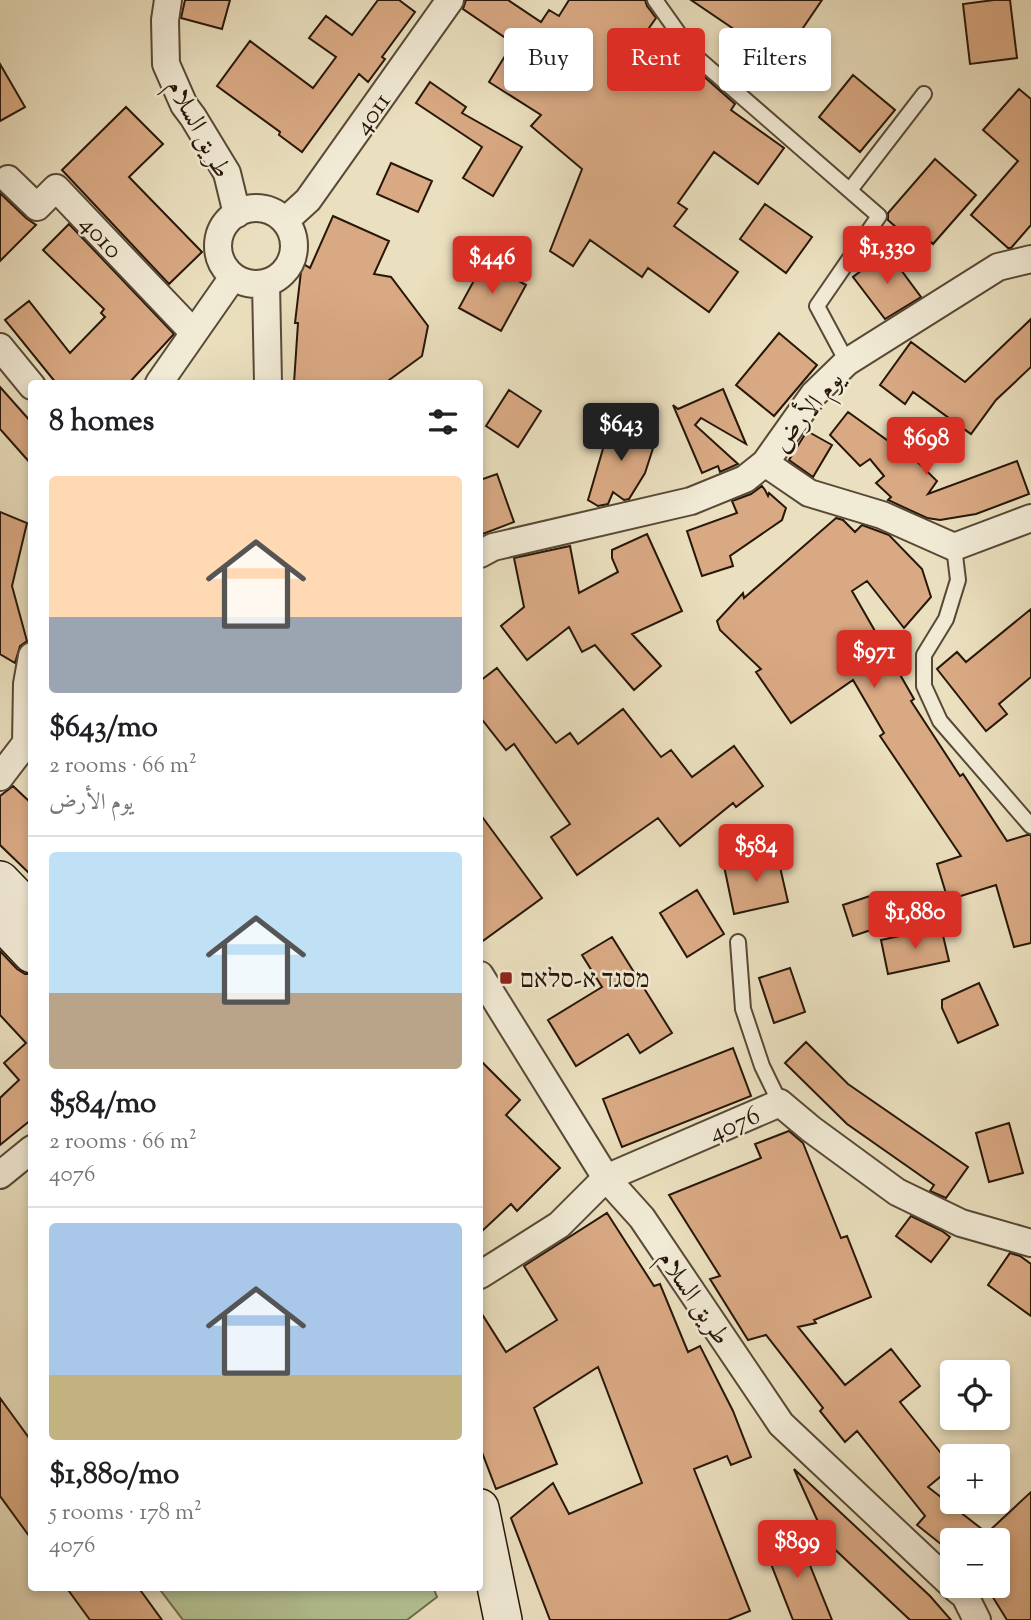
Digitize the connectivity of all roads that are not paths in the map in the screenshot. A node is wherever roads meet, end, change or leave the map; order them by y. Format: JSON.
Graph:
{"nodes":[{"id":1,"x":168,"y":0,"type":"edge"},
{"id":2,"x":450,"y":0,"type":"edge"},
{"id":3,"x":655,"y":0,"type":"edge"},
{"id":4,"x":924,"y":94,"type":"dead end"},
{"id":5,"x":8,"y":180,"type":"dead end"},
{"id":6,"x":850,"y":190,"type":"junction"},
{"id":7,"x":237,"y":214,"type":"junction"},
{"id":8,"x":285,"y":221,"type":"junction"},
{"id":9,"x":1031,"y":259,"type":"edge"},
{"id":10,"x":233,"y":276,"type":"junction"},
{"id":11,"x":266,"y":283,"type":"junction"},
{"id":12,"x":194,"y":333,"type":"junction"},
{"id":13,"x":0,"y":347,"type":"edge"},
{"id":14,"x":847,"y":362,"type":"junction"},
{"id":15,"x":161,"y":380,"type":"edge"},
{"id":16,"x":268,"y":380,"type":"edge"},
{"id":17,"x":28,"y":381,"type":"edge"},
{"id":18,"x":765,"y":463,"type":"junction"},
{"id":19,"x":1031,"y":518,"type":"edge"},
{"id":20,"x":954,"y":547,"type":"junction"},
{"id":21,"x":483,"y":552,"type":"edge"},
{"id":22,"x":28,"y":678,"type":"edge"},
{"id":23,"x":28,"y":712,"type":"edge"},
{"id":24,"x":28,"y":742,"type":"edge"},
{"id":25,"x":0,"y":777,"type":"edge"},
{"id":26,"x":1031,"y":827,"type":"edge"},
{"id":27,"x":0,"y":880,"type":"edge"},
{"id":28,"x":28,"y":909,"type":"edge"},
{"id":29,"x":0,"y":920,"type":"edge"},
{"id":30,"x":738,"y":942,"type":"dead end"},
{"id":31,"x":28,"y":950,"type":"edge"},
{"id":32,"x":483,"y":980,"type":"edge"},
{"id":33,"x":780,"y":1103,"type":"junction"},
{"id":34,"x":28,"y":1152,"type":"edge"},
{"id":35,"x":0,"y":1175,"type":"edge"},
{"id":36,"x":606,"y":1178,"type":"junction"},
{"id":37,"x":1031,"y":1243,"type":"edge"},
{"id":38,"x":483,"y":1273,"type":"edge"},
{"id":39,"x":483,"y":1523,"type":"edge"},
{"id":40,"x":940,"y":1573,"type":"edge"},
{"id":41,"x":473,"y":1591,"type":"edge"},
{"id":42,"x":966,"y":1598,"type":"edge"},
{"id":43,"x":479,"y":1620,"type":"edge"},
{"id":44,"x":503,"y":1620,"type":"edge"},
{"id":45,"x":977,"y":1620,"type":"edge"}],
"edges":[{"from":1,"to":7,"type":"street","name":"طريق السلام"},
{"from":2,"to":8,"type":"street","name":"4011"},
{"from":3,"to":6,"type":"lane"},
{"from":4,"to":6,"type":"lane"},
{"from":5,"to":12,"type":"street","name":"4010"},
{"from":6,"to":14,"type":"lane"},
{"from":7,"to":8,"type":"street"},
{"from":7,"to":10,"type":"street"},
{"from":8,"to":11,"type":"street"},
{"from":9,"to":14,"type":"street","name":"يوم الأرض"},
{"from":10,"to":11,"type":"street"},
{"from":10,"to":12,"type":"street"},
{"from":11,"to":16,"type":"street"},
{"from":12,"to":15,"type":"street"},
{"from":13,"to":17,"type":"street"},
{"from":14,"to":18,"type":"street","name":"يوم الأرض"},
{"from":18,"to":20,"type":"street","name":"يوم الأرض"},
{"from":18,"to":21,"type":"street","name":"يوم الأرض"},
{"from":19,"to":20,"type":"street"},
{"from":20,"to":26,"type":"lane"},
{"from":22,"to":23,"type":"street"},
{"from":24,"to":25,"type":"street"},
{"from":27,"to":28,"type":"street"},
{"from":29,"to":31,"type":"street"},
{"from":30,"to":33,"type":"lane"},
{"from":32,"to":36,"type":"street","name":"طريق السلام"},
{"from":33,"to":36,"type":"street","name":"4076"},
{"from":33,"to":37,"type":"street","name":"4076"},
{"from":34,"to":35,"type":"street"},
{"from":36,"to":38,"type":"street","name":"4076"},
{"from":36,"to":40,"type":"street","name":"طريق السلام"},
{"from":39,"to":44,"type":"street"},
{"from":41,"to":43,"type":"street"},
{"from":42,"to":45,"type":"street","name":"طريق السلام"}]}
